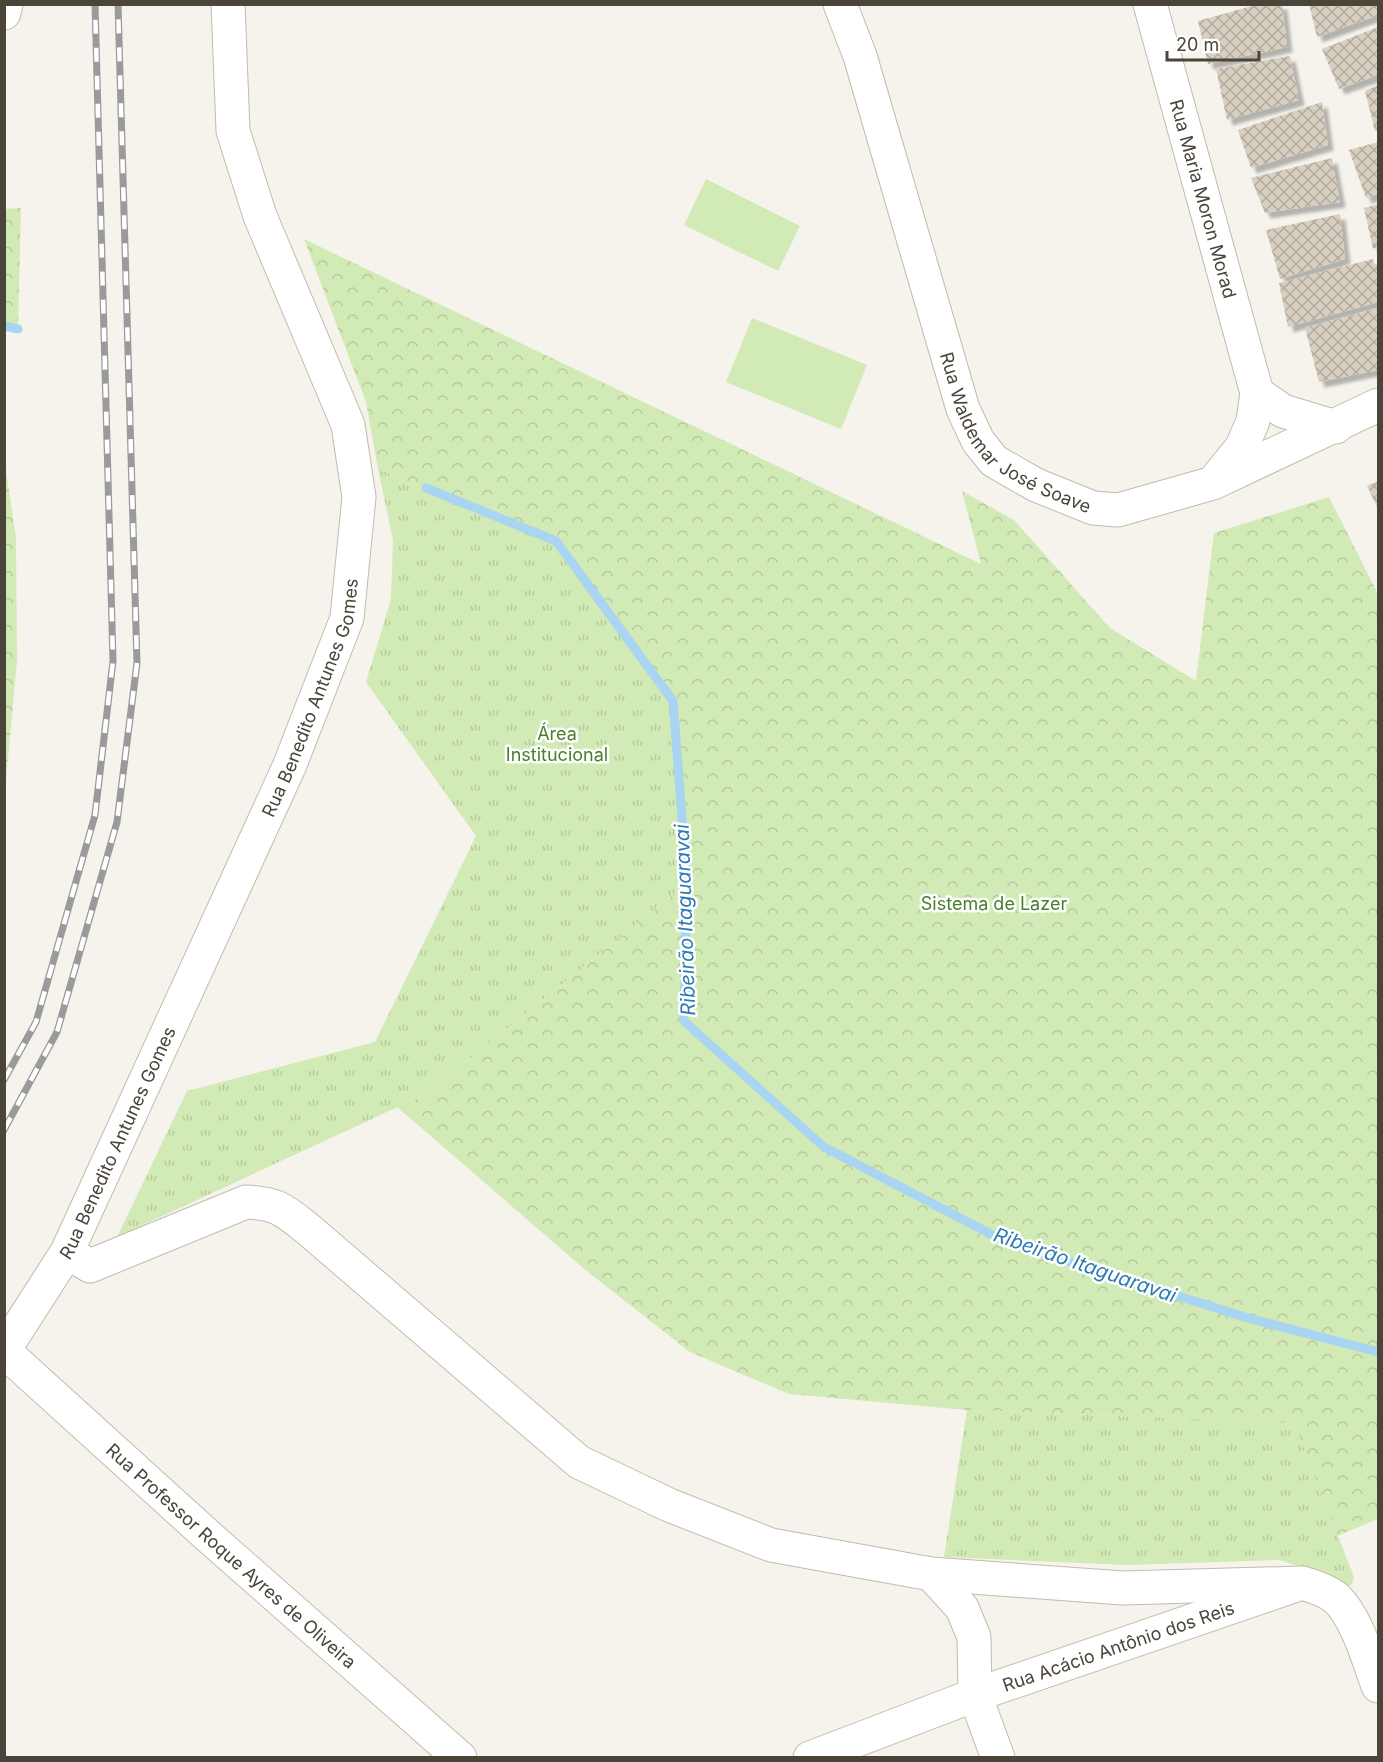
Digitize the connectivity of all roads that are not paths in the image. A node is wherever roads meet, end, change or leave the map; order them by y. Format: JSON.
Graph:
{"nodes":[{"id":1,"x":6,"y":4,"type":"edge"},
{"id":2,"x":228,"y":4,"type":"edge"},
{"id":3,"x":840,"y":4,"type":"edge"},
{"id":4,"x":868,"y":4,"type":"edge"},
{"id":5,"x":1150,"y":4,"type":"edge"},
{"id":6,"x":4,"y":13,"type":"edge"},
{"id":7,"x":860,"y":57,"type":"junction"},
{"id":8,"x":1257,"y":393,"type":"junction"},
{"id":9,"x":1378,"y":405,"type":"edge"},
{"id":10,"x":1336,"y":427,"type":"junction"},
{"id":11,"x":1213,"y":483,"type":"junction"},
{"id":12,"x":67,"y":1252,"type":"junction"},
{"id":13,"x":4,"y":1351,"type":"edge"},
{"id":14,"x":931,"y":1574,"type":"junction"},
{"id":15,"x":1302,"y":1583,"type":"junction"},
{"id":16,"x":1378,"y":1686,"type":"edge"},
{"id":17,"x":975,"y":1695,"type":"junction"},
{"id":18,"x":460,"y":1758,"type":"edge"},
{"id":19,"x":810,"y":1758,"type":"edge"},
{"id":20,"x":998,"y":1758,"type":"edge"}],
"edges":[{"from":1,"to":6,"type":"street"},
{"from":2,"to":12,"type":"street","name":"Rua Benedito Antunes Gomes"},
{"from":3,"to":7,"type":"street","name":"Rua Waldemar José Soave"},
{"from":4,"to":7,"type":"street","name":"Rua Waldemar José Soave"},
{"from":5,"to":8,"type":"street","name":"Rua Maria Moron Morad"},
{"from":7,"to":11,"type":"street","name":"Rua Waldemar José Soave"},
{"from":8,"to":10,"type":"street"},
{"from":8,"to":11,"type":"street","name":"Rua Maria Moron Morad"},
{"from":9,"to":10,"type":"street","name":"Rua Waldemar José Soave"},
{"from":10,"to":11,"type":"street","name":"Rua Waldemar José Soave"},
{"from":12,"to":13,"type":"street","name":"Rua Benedito Antunes Gomes"},
{"from":12,"to":14,"type":"street"},
{"from":13,"to":18,"type":"street","name":"Rua Professor Roque Ayres de Oliveira"},
{"from":14,"to":15,"type":"street"},
{"from":14,"to":17,"type":"street"},
{"from":15,"to":16,"type":"street"},
{"from":15,"to":17,"type":"street","name":"Rua Acácio Antônio dos Reis"},
{"from":17,"to":19,"type":"street","name":"Rua Acácio Antônio dos Reis"},
{"from":17,"to":20,"type":"street"}]}
